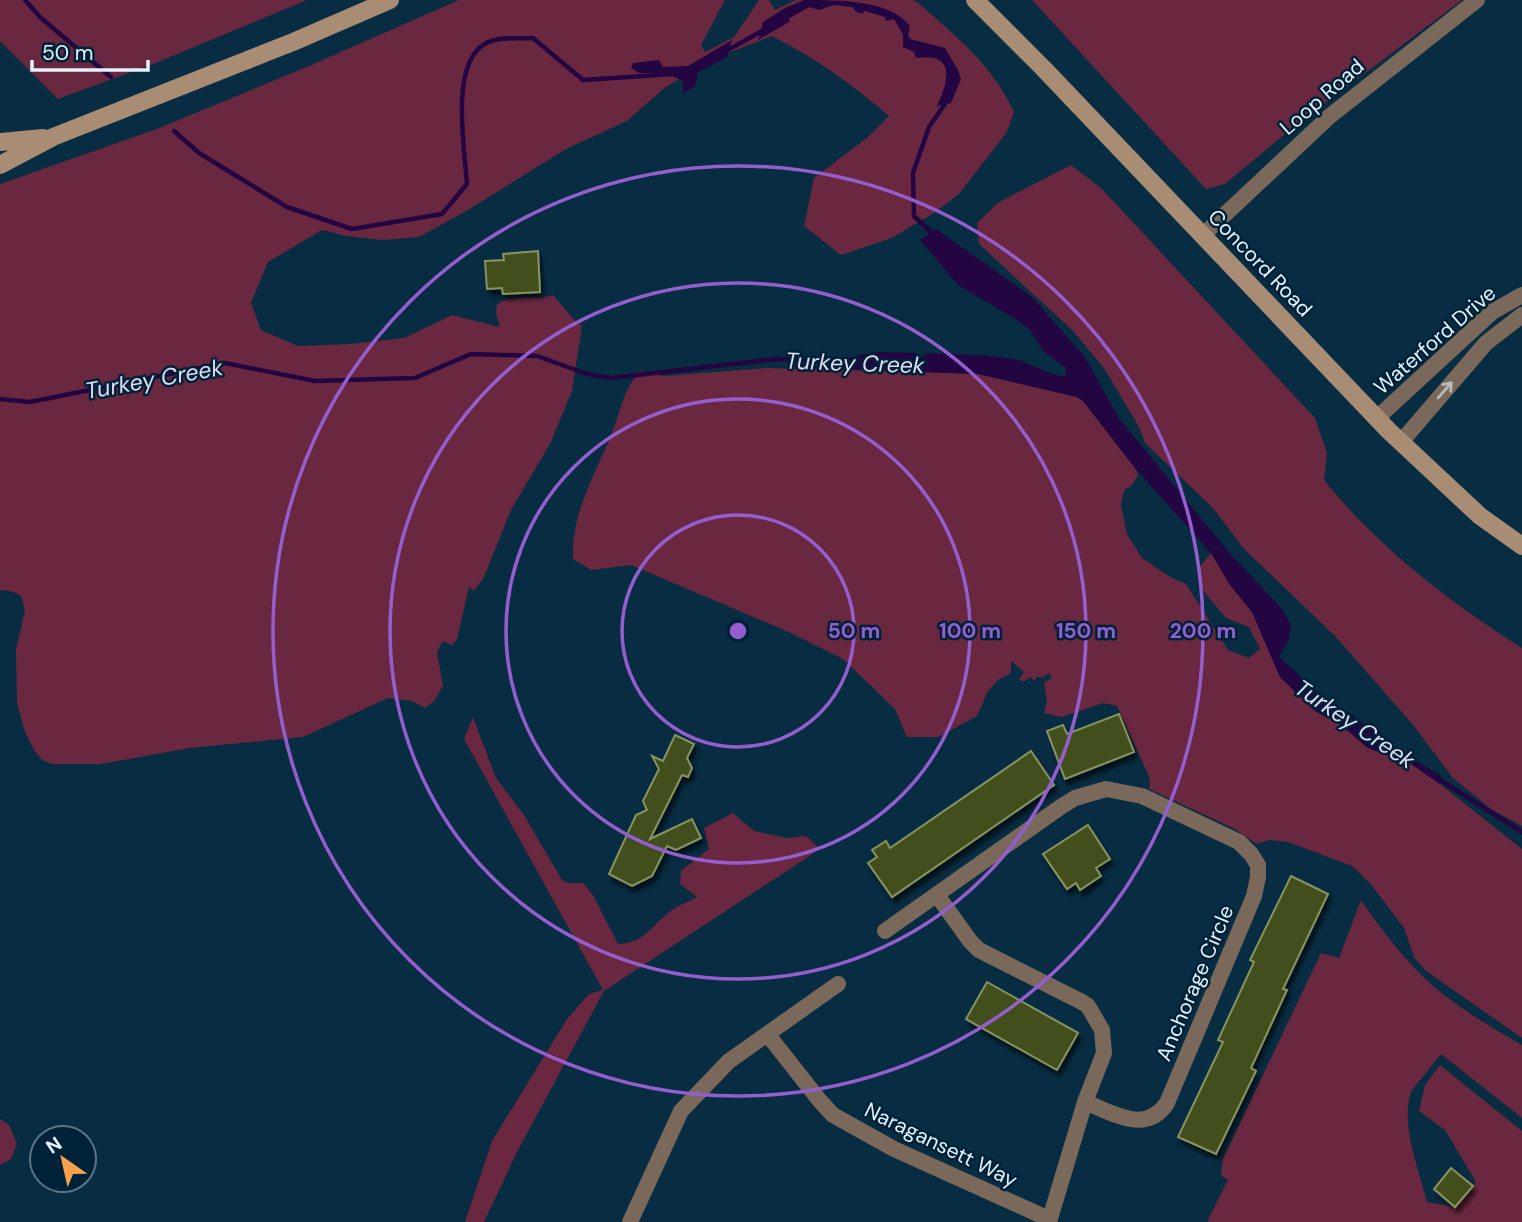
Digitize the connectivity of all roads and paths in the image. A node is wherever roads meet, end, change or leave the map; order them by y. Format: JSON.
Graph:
{"nodes":[{"id":1,"x":390,"y":0,"type":"edge"},
{"id":2,"x":975,"y":0,"type":"edge"},
{"id":3,"x":1477,"y":0,"type":"edge"},
{"id":4,"x":53,"y":137,"type":"junction"},
{"id":5,"x":0,"y":142,"type":"edge"},
{"id":6,"x":0,"y":165,"type":"edge"},
{"id":7,"x":1203,"y":235,"type":"junction"},
{"id":8,"x":1522,"y":296,"type":"edge"},
{"id":9,"x":1522,"y":315,"type":"edge"},
{"id":10,"x":1377,"y":418,"type":"junction"},
{"id":11,"x":1401,"y":442,"type":"junction"},
{"id":12,"x":1522,"y":546,"type":"edge"},
{"id":13,"x":937,"y":895,"type":"junction"},
{"id":14,"x":886,"y":931,"type":"dead end"},
{"id":15,"x":838,"y":984,"type":"dead end"},
{"id":16,"x":768,"y":1035,"type":"junction"},
{"id":17,"x":1085,"y":1102,"type":"junction"},
{"id":18,"x":1049,"y":1220,"type":"edge"},
{"id":19,"x":631,"y":1222,"type":"edge"}],
"edges":[{"from":1,"to":4,"type":"main road"},
{"from":2,"to":7,"type":"main road","name":"Concord Road"},
{"from":3,"to":7,"type":"street","name":"Loop Road"},
{"from":4,"to":5,"type":"main road"},
{"from":4,"to":6,"type":"main road"},
{"from":7,"to":10,"type":"main road","name":"Concord Road"},
{"from":8,"to":10,"type":"street","name":"Waterford Drive"},
{"from":11,"to":9,"type":"street","name":"Waterford Drive","one_way":true},
{"from":10,"to":11,"type":"main road","name":"Concord Road"},
{"from":11,"to":12,"type":"main road","name":"Concord Road"},
{"from":13,"to":14,"type":"street","name":"Anchorage Circle"},
{"from":13,"to":17,"type":"street"},
{"from":13,"to":17,"type":"street","name":"Anchorage Circle"},
{"from":15,"to":16,"type":"street"},
{"from":16,"to":18,"type":"street","name":"Naragansett Way"},
{"from":16,"to":19,"type":"street"},
{"from":17,"to":18,"type":"street"}]}
